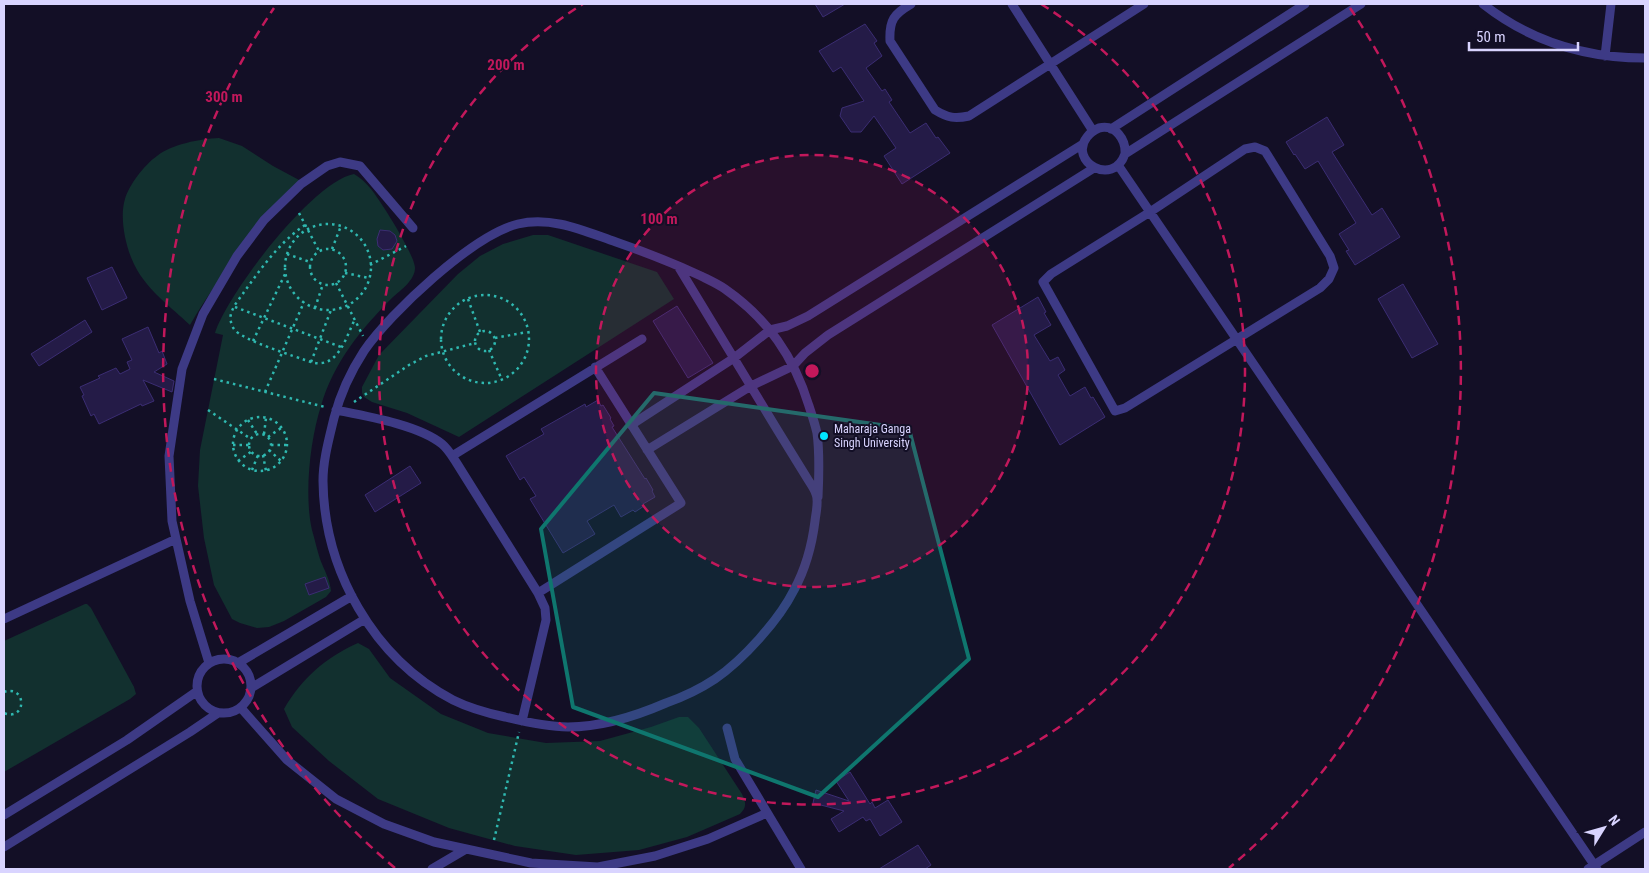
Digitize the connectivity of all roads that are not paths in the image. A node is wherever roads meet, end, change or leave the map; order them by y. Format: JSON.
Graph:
{"nodes":[{"id":1,"x":911,"y":4,"type":"edge"},
{"id":2,"x":1012,"y":4,"type":"edge"},
{"id":3,"x":1144,"y":4,"type":"edge"},
{"id":4,"x":1305,"y":4,"type":"edge"},
{"id":5,"x":1361,"y":4,"type":"edge"},
{"id":6,"x":1483,"y":4,"type":"edge"},
{"id":7,"x":1611,"y":4,"type":"edge"},
{"id":8,"x":1605,"y":56,"type":"junction"},
{"id":9,"x":1645,"y":58,"type":"edge"},
{"id":10,"x":1052,"y":64,"type":"junction"},
{"id":11,"x":1110,"y":129,"type":"junction"},
{"id":12,"x":1093,"y":131,"type":"junction"},
{"id":13,"x":1083,"y":144,"type":"junction"},
{"id":14,"x":1125,"y":154,"type":"junction"},
{"id":15,"x":1118,"y":165,"type":"junction"},
{"id":16,"x":1094,"y":168,"type":"junction"},
{"id":17,"x":1150,"y":212,"type":"junction"},
{"id":18,"x":413,"y":228,"type":"dead end"},
{"id":19,"x":678,"y":266,"type":"junction"},
{"id":20,"x":770,"y":330,"type":"junction"},
{"id":21,"x":642,"y":338,"type":"dead end"},
{"id":22,"x":1237,"y":340,"type":"junction"},
{"id":23,"x":734,"y":358,"type":"junction"},
{"id":24,"x":793,"y":366,"type":"junction"},
{"id":25,"x":595,"y":367,"type":"junction"},
{"id":26,"x":751,"y":386,"type":"junction"},
{"id":27,"x":339,"y":410,"type":"junction"},
{"id":28,"x":631,"y":425,"type":"junction"},
{"id":29,"x":647,"y":450,"type":"junction"},
{"id":30,"x":452,"y":456,"type":"junction"},
{"id":31,"x":818,"y":497,"type":"junction"},
{"id":32,"x":176,"y":539,"type":"junction"},
{"id":33,"x":538,"y":593,"type":"junction"},
{"id":34,"x":352,"y":596,"type":"junction"},
{"id":35,"x":4,"y":619,"type":"edge"},
{"id":36,"x":365,"y":619,"type":"junction"},
{"id":37,"x":238,"y":662,"type":"junction"},
{"id":38,"x":209,"y":663,"type":"junction"},
{"id":39,"x":251,"y":688,"type":"junction"},
{"id":40,"x":196,"y":692,"type":"junction"},
{"id":41,"x":241,"y":708,"type":"junction"},
{"id":42,"x":218,"y":713,"type":"junction"},
{"id":43,"x":522,"y":721,"type":"junction"},
{"id":44,"x":727,"y":728,"type":"dead end"},
{"id":45,"x":767,"y":813,"type":"junction"},
{"id":46,"x":4,"y":815,"type":"edge"},
{"id":47,"x":1645,"y":832,"type":"edge"},
{"id":48,"x":4,"y":847,"type":"edge"},
{"id":49,"x":466,"y":849,"type":"junction"},
{"id":50,"x":632,"y":865,"type":"edge"},
{"id":51,"x":1593,"y":868,"type":"edge"},
{"id":52,"x":432,"y":869,"type":"edge"},
{"id":53,"x":801,"y":869,"type":"edge"}],
"edges":[{"from":1,"to":10,"type":"lane"},
{"from":2,"to":10,"type":"lane"},
{"from":3,"to":10,"type":"lane"},
{"from":4,"to":11,"type":"lane"},
{"from":5,"to":14,"type":"lane"},
{"from":6,"to":8,"type":"lane"},
{"from":7,"to":8,"type":"lane"},
{"from":8,"to":9,"type":"lane"},
{"from":10,"to":12,"type":"lane"},
{"from":11,"to":12,"type":"lane"},
{"from":11,"to":14,"type":"lane"},
{"from":12,"to":13,"type":"lane"},
{"from":13,"to":16,"type":"lane"},
{"from":13,"to":20,"type":"lane"},
{"from":14,"to":15,"type":"lane"},
{"from":15,"to":16,"type":"lane"},
{"from":15,"to":17,"type":"lane"},
{"from":16,"to":24,"type":"lane"},
{"from":17,"to":22,"type":"lane"},
{"from":17,"to":22,"type":"lane"},
{"from":17,"to":22,"type":"lane"},
{"from":18,"to":32,"type":"lane"},
{"from":19,"to":20,"type":"lane"},
{"from":19,"to":23,"type":"lane"},
{"from":19,"to":27,"type":"lane"},
{"from":20,"to":23,"type":"lane"},
{"from":20,"to":24,"type":"lane"},
{"from":21,"to":25,"type":"lane"},
{"from":22,"to":51,"type":"lane"},
{"from":23,"to":26,"type":"lane"},
{"from":23,"to":28,"type":"lane"},
{"from":24,"to":26,"type":"lane"},
{"from":24,"to":31,"type":"lane"},
{"from":25,"to":28,"type":"lane"},
{"from":25,"to":30,"type":"lane"},
{"from":26,"to":29,"type":"lane"},
{"from":26,"to":31,"type":"lane"},
{"from":27,"to":30,"type":"lane"},
{"from":27,"to":34,"type":"lane"},
{"from":28,"to":29,"type":"lane"},
{"from":29,"to":33,"type":"lane"},
{"from":30,"to":33,"type":"lane"},
{"from":31,"to":43,"type":"lane"},
{"from":32,"to":35,"type":"lane"},
{"from":32,"to":38,"type":"lane"},
{"from":33,"to":43,"type":"lane"},
{"from":34,"to":36,"type":"lane"},
{"from":34,"to":37,"type":"lane"},
{"from":36,"to":39,"type":"lane"},
{"from":36,"to":43,"type":"lane"},
{"from":37,"to":38,"type":"lane"},
{"from":37,"to":39,"type":"lane"},
{"from":38,"to":40,"type":"lane"},
{"from":39,"to":41,"type":"lane"},
{"from":40,"to":42,"type":"lane"},
{"from":40,"to":46,"type":"lane"},
{"from":41,"to":42,"type":"lane"},
{"from":41,"to":49,"type":"lane"},
{"from":42,"to":48,"type":"lane"},
{"from":44,"to":45,"type":"lane"},
{"from":45,"to":50,"type":"lane"},
{"from":45,"to":53,"type":"lane"},
{"from":47,"to":51,"type":"lane"},
{"from":49,"to":50,"type":"lane"},
{"from":49,"to":52,"type":"lane"}]}
